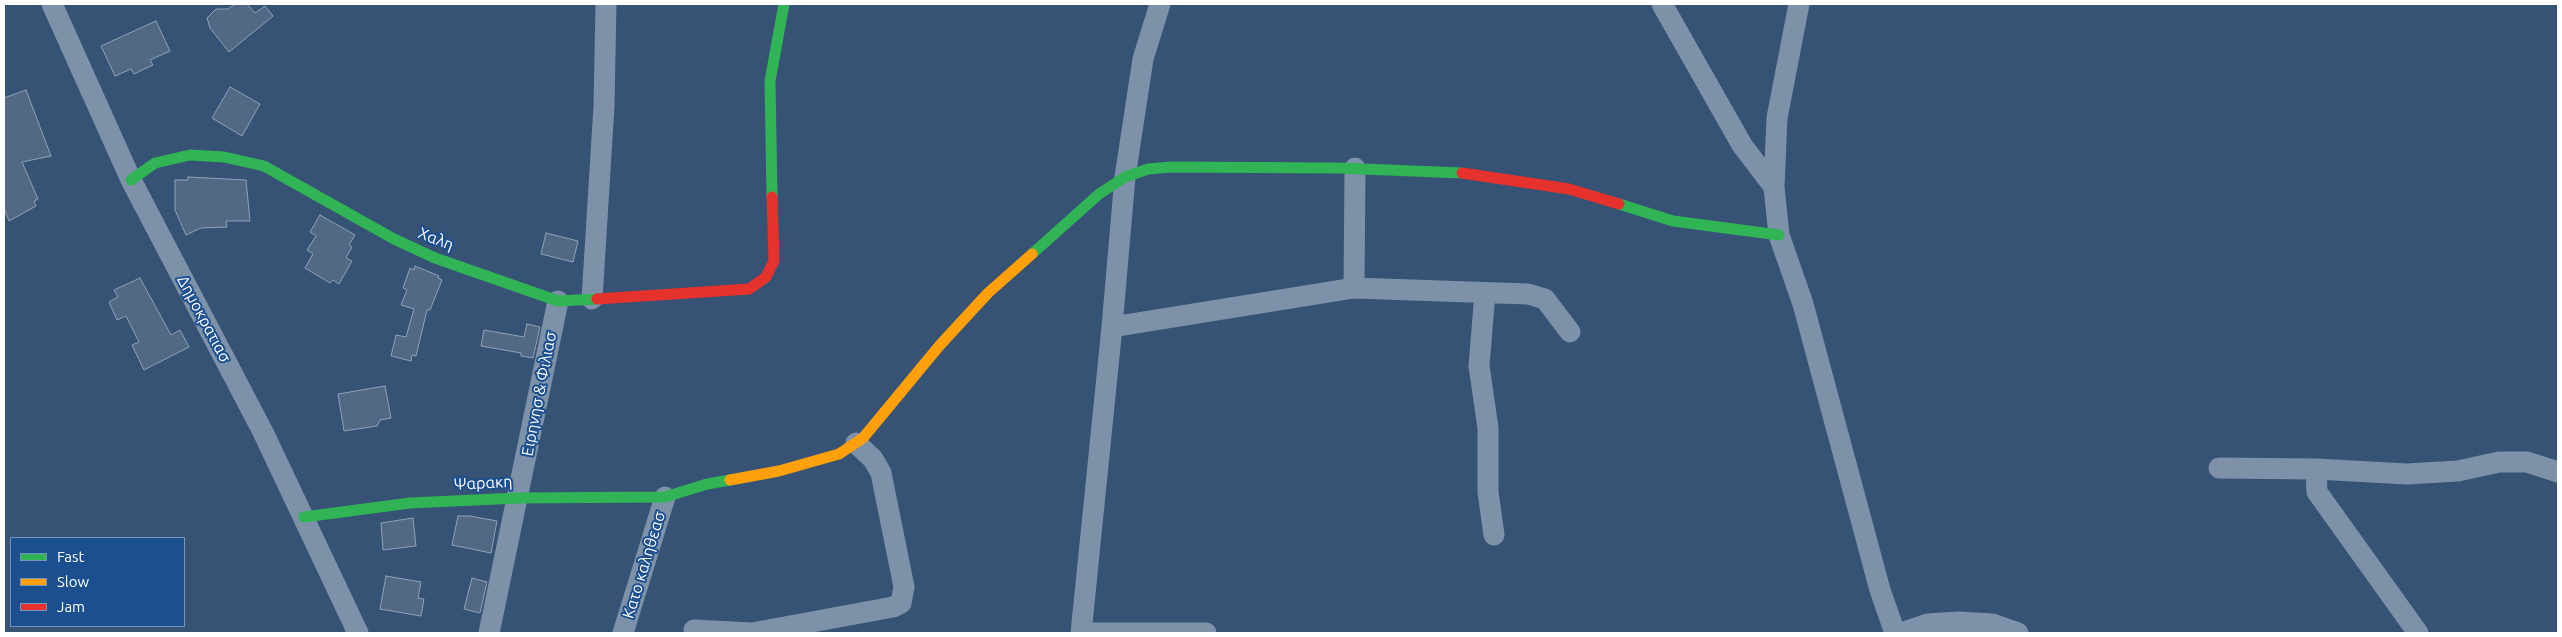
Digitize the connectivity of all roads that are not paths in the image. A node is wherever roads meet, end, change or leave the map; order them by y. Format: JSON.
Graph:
{"nodes":[{"id":1,"x":52,"y":4,"type":"edge"},
{"id":2,"x":606,"y":4,"type":"edge"},
{"id":3,"x":784,"y":4,"type":"edge"},
{"id":4,"x":1160,"y":4,"type":"edge"},
{"id":5,"x":1662,"y":4,"type":"edge"},
{"id":6,"x":1798,"y":4,"type":"edge"},
{"id":7,"x":1355,"y":168,"type":"junction"},
{"id":8,"x":1125,"y":177,"type":"junction"},
{"id":9,"x":131,"y":180,"type":"junction"},
{"id":10,"x":1774,"y":187,"type":"junction"},
{"id":11,"x":1779,"y":235,"type":"junction"},
{"id":12,"x":1354,"y":288,"type":"junction"},
{"id":13,"x":1486,"y":293,"type":"junction"},
{"id":14,"x":592,"y":300,"type":"junction"},
{"id":15,"x":558,"y":301,"type":"junction"},
{"id":16,"x":1112,"y":327,"type":"junction"},
{"id":17,"x":1570,"y":332,"type":"dead end"},
{"id":18,"x":856,"y":443,"type":"junction"},
{"id":19,"x":2219,"y":468,"type":"dead end"},
{"id":20,"x":2316,"y":469,"type":"junction"},
{"id":21,"x":2558,"y":472,"type":"edge"},
{"id":22,"x":665,"y":497,"type":"junction"},
{"id":23,"x":518,"y":498,"type":"junction"},
{"id":24,"x":304,"y":517,"type":"junction"},
{"id":25,"x":1494,"y":535,"type":"dead end"},
{"id":26,"x":694,"y":630,"type":"dead end"},
{"id":27,"x":358,"y":633,"type":"edge"},
{"id":28,"x":489,"y":633,"type":"edge"},
{"id":29,"x":623,"y":633,"type":"edge"},
{"id":30,"x":1081,"y":633,"type":"edge"},
{"id":31,"x":1206,"y":633,"type":"edge"},
{"id":32,"x":1895,"y":633,"type":"edge"},
{"id":33,"x":1901,"y":633,"type":"edge"},
{"id":34,"x":2018,"y":633,"type":"edge"},
{"id":35,"x":2418,"y":633,"type":"edge"}],
"edges":[{"from":1,"to":9,"type":"street","name":"Δημοκρατιασ"},
{"from":2,"to":14,"type":"street"},
{"from":3,"to":14,"type":"street","name":"Χαλη"},
{"from":4,"to":8,"type":"street"},
{"from":5,"to":10,"type":"street"},
{"from":6,"to":10,"type":"street"},
{"from":7,"to":8,"type":"street","name":"Ψαρακη"},
{"from":7,"to":11,"type":"street","name":"Ψαρακη"},
{"from":7,"to":12,"type":"street"},
{"from":8,"to":16,"type":"street"},
{"from":8,"to":18,"type":"street","name":"Ψαρακη"},
{"from":9,"to":15,"type":"street","name":"Χαλη"},
{"from":9,"to":24,"type":"street","name":"Δημοκρατιασ"},
{"from":10,"to":11,"type":"street"},
{"from":11,"to":32,"type":"street"},
{"from":12,"to":13,"type":"street"},
{"from":12,"to":16,"type":"street"},
{"from":13,"to":17,"type":"street"},
{"from":13,"to":25,"type":"street"},
{"from":14,"to":15,"type":"street","name":"Χαλη"},
{"from":15,"to":23,"type":"street","name":"Ειρηνησ & Φιλιασ"},
{"from":16,"to":30,"type":"street"},
{"from":18,"to":22,"type":"street","name":"Ψαρακη"},
{"from":18,"to":26,"type":"street"},
{"from":19,"to":20,"type":"street"},
{"from":20,"to":21,"type":"street"},
{"from":20,"to":35,"type":"street"},
{"from":22,"to":23,"type":"street","name":"Ψαρακη"},
{"from":22,"to":29,"type":"street","name":"Κατο καληθεασ"},
{"from":23,"to":24,"type":"street","name":"Ψαρακη"},
{"from":23,"to":28,"type":"street","name":"Ειρηνησ & Φιλιασ"},
{"from":24,"to":27,"type":"street","name":"Δημοκρατιασ"},
{"from":30,"to":31,"type":"street"},
{"from":33,"to":34,"type":"street"}]}
